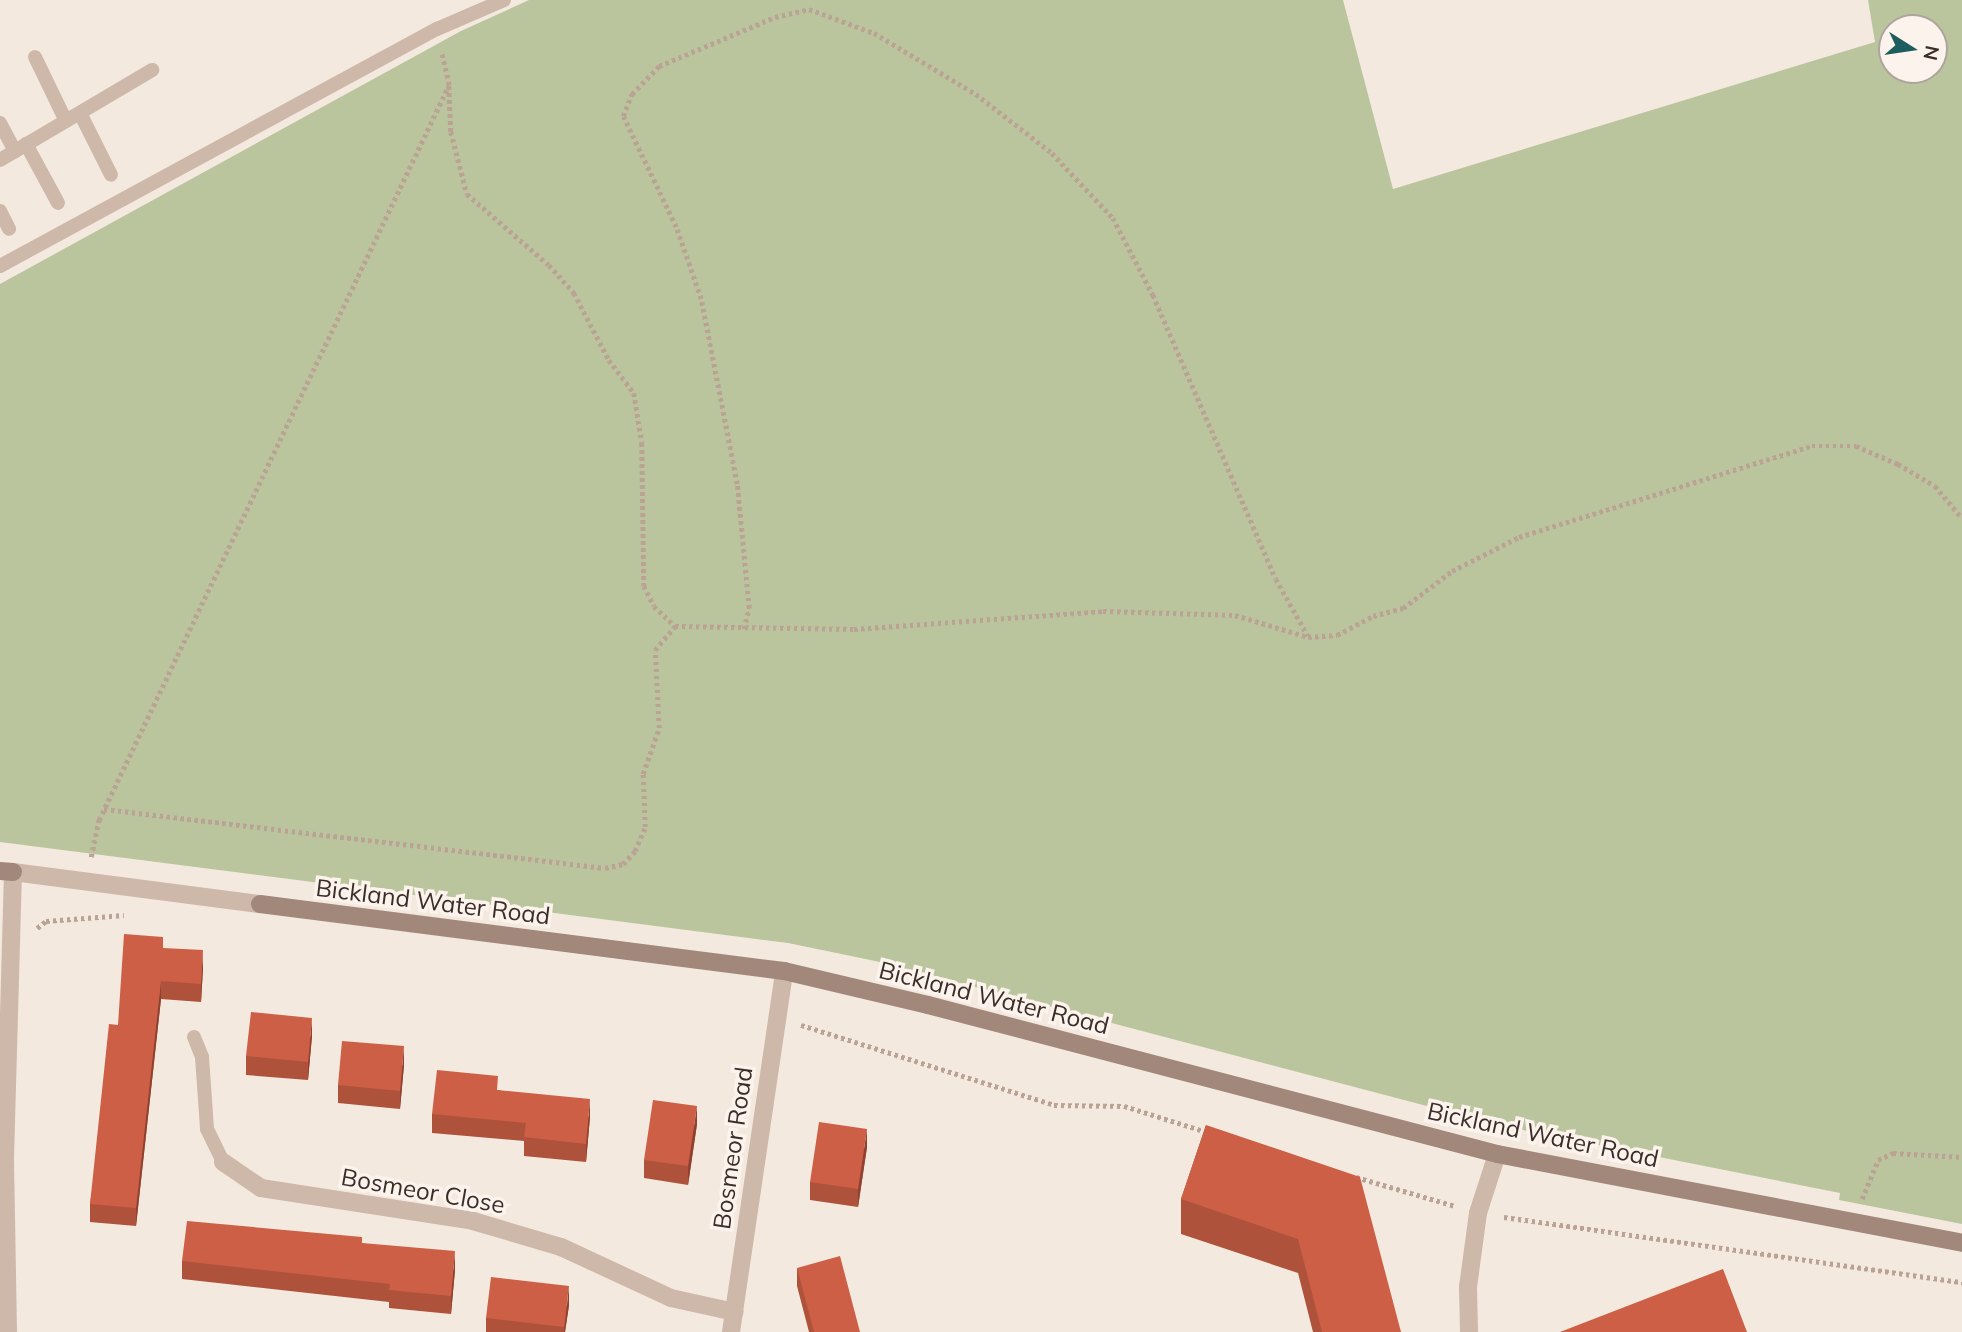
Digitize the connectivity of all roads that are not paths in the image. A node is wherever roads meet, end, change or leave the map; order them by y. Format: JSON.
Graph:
{"nodes":[{"id":1,"x":504,"y":0,"type":"edge"},
{"id":2,"x":35,"y":57,"type":"dead end"},
{"id":3,"x":152,"y":70,"type":"dead end"},
{"id":4,"x":80,"y":113,"type":"junction"},
{"id":5,"x":66,"y":121,"type":"junction"},
{"id":6,"x":0,"y":123,"type":"edge"},
{"id":7,"x":20,"y":148,"type":"junction"},
{"id":8,"x":0,"y":160,"type":"edge"},
{"id":9,"x":111,"y":175,"type":"dead end"},
{"id":10,"x":58,"y":203,"type":"dead end"},
{"id":11,"x":0,"y":211,"type":"edge"},
{"id":12,"x":9,"y":229,"type":"dead end"},
{"id":13,"x":0,"y":266,"type":"edge"},
{"id":14,"x":6,"y":872,"type":"edge"},
{"id":15,"x":784,"y":971,"type":"junction"},
{"id":16,"x":194,"y":1037,"type":"dead end"},
{"id":17,"x":1497,"y":1154,"type":"junction"},
{"id":18,"x":2,"y":1158,"type":"edge"},
{"id":19,"x":223,"y":1162,"type":"joint"},
{"id":20,"x":1962,"y":1243,"type":"edge"},
{"id":21,"x":734,"y":1312,"type":"junction"},
{"id":22,"x":8,"y":1332,"type":"edge"},
{"id":23,"x":731,"y":1332,"type":"edge"},
{"id":24,"x":1469,"y":1332,"type":"edge"}],
"edges":[{"from":1,"to":13,"type":"lane"},
{"from":2,"to":5,"type":"lane"},
{"from":3,"to":4,"type":"lane"},
{"from":4,"to":5,"type":"lane"},
{"from":4,"to":9,"type":"lane"},
{"from":5,"to":7,"type":"lane"},
{"from":6,"to":7,"type":"lane"},
{"from":7,"to":8,"type":"lane"},
{"from":7,"to":10,"type":"lane"},
{"from":11,"to":12,"type":"lane"},
{"from":14,"to":15,"type":"street","name":"Bickland Water Road"},
{"from":14,"to":18,"type":"street"},
{"from":15,"to":17,"type":"street","name":"Bickland Water Road"},
{"from":15,"to":21,"type":"street","name":"Bosmeor Road"},
{"from":16,"to":19,"type":"lane"},
{"from":17,"to":20,"type":"street","name":"Bickland Water Road"},
{"from":17,"to":24,"type":"street"},
{"from":18,"to":22,"type":"street"},
{"from":19,"to":21,"type":"street","name":"Bosmeor Close"},
{"from":21,"to":23,"type":"street","name":"Bosmeor Road"}]}
